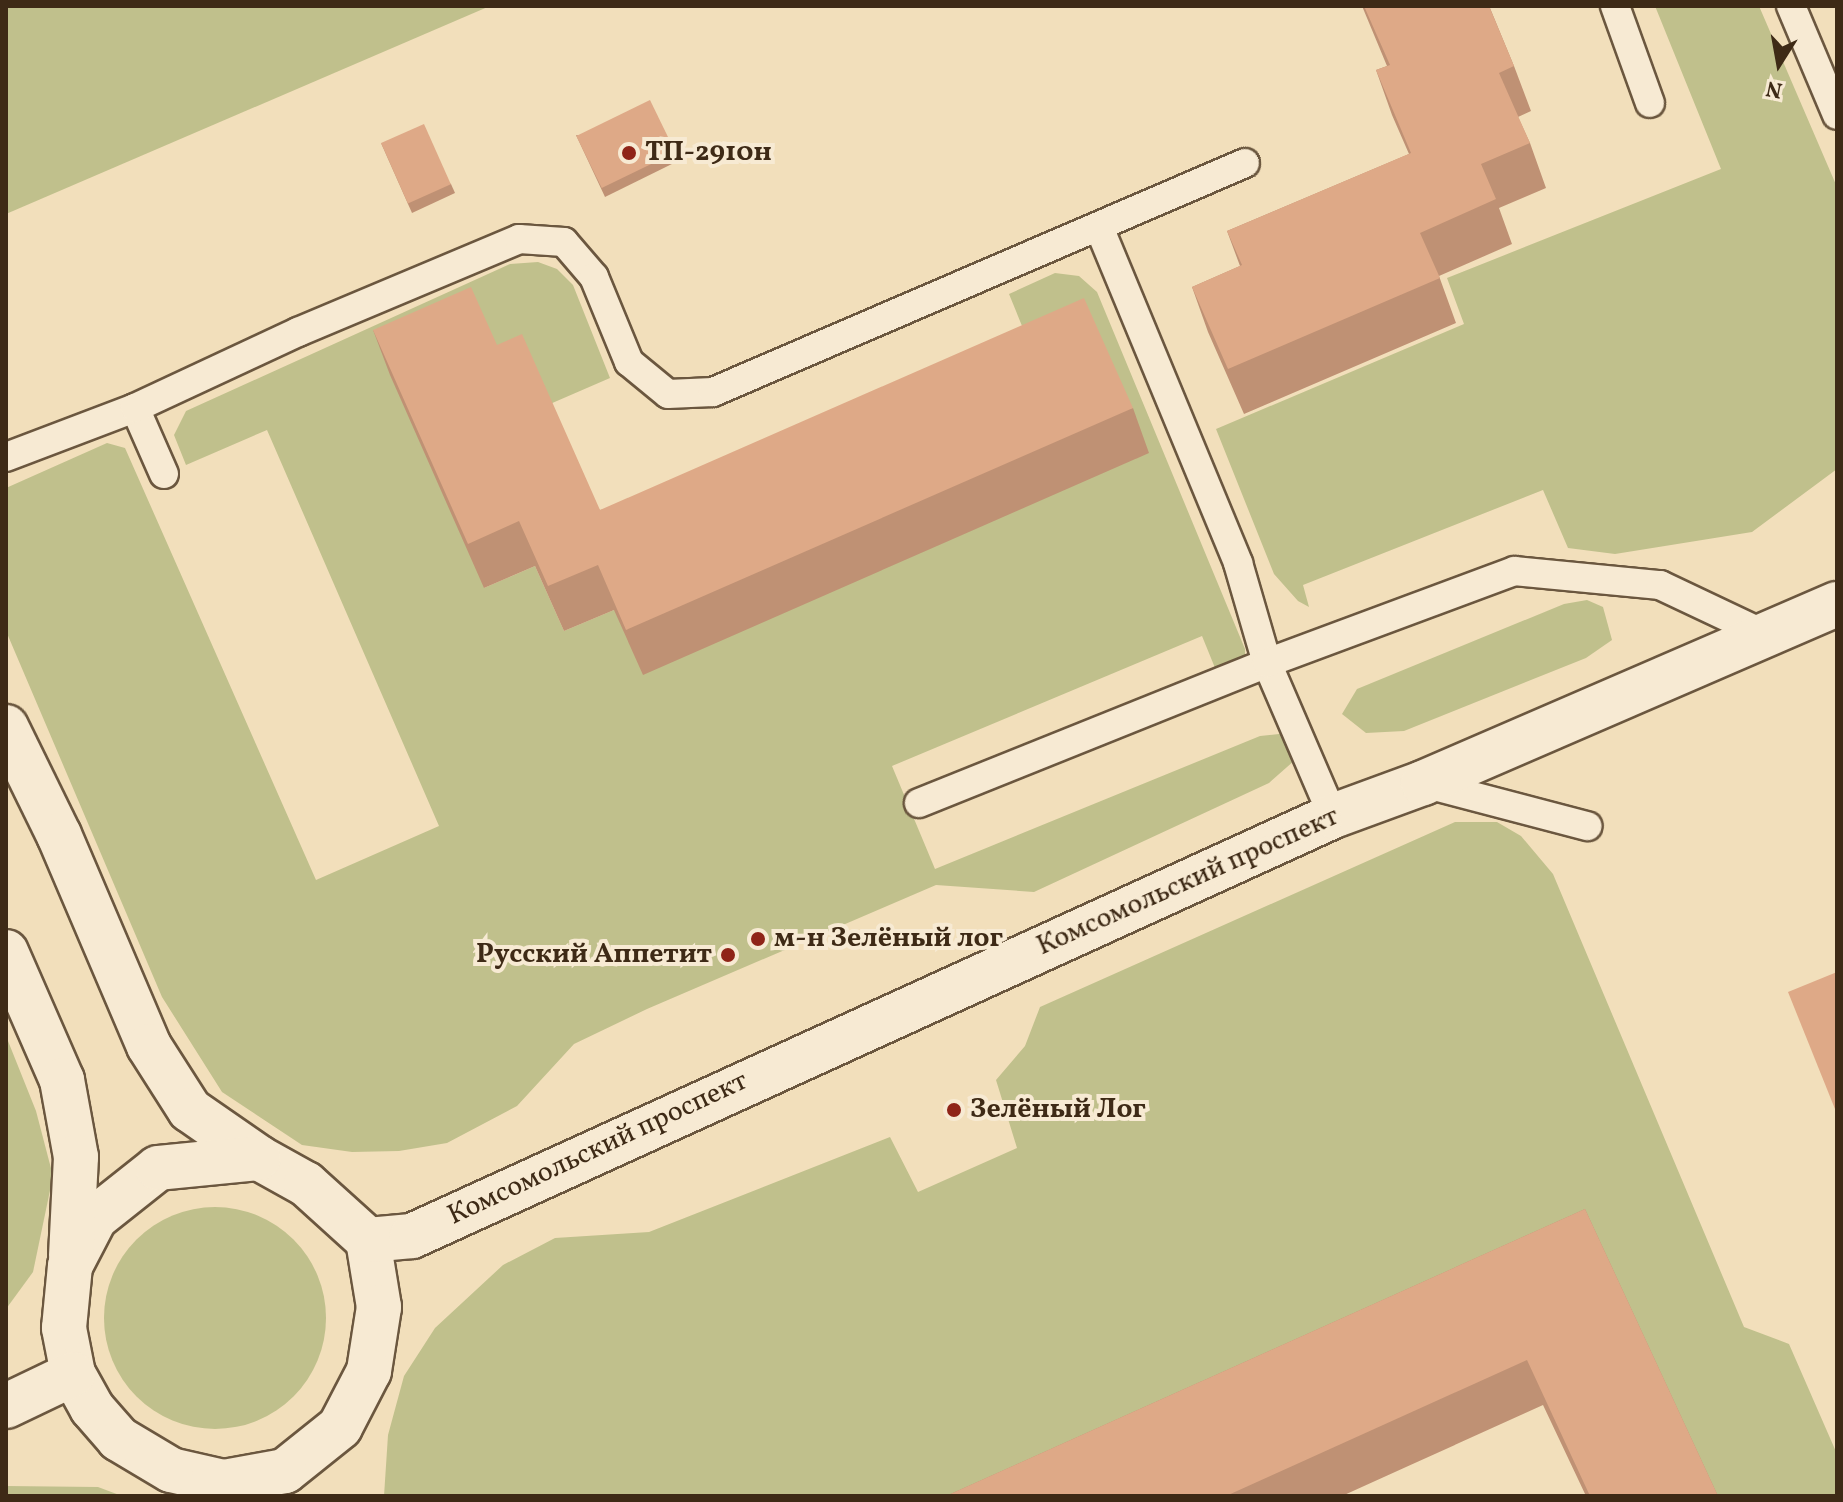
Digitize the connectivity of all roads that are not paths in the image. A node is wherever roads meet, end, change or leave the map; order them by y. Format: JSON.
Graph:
{"nodes":[{"id":1,"x":1615,"y":6,"type":"edge"},
{"id":2,"x":1791,"y":6,"type":"edge"},
{"id":3,"x":1650,"y":103,"type":"dead end"},
{"id":4,"x":1837,"y":115,"type":"edge"},
{"id":5,"x":1245,"y":163,"type":"dead end"},
{"id":6,"x":1099,"y":227,"type":"junction"},
{"id":7,"x":135,"y":408,"type":"junction"},
{"id":8,"x":6,"y":457,"type":"edge"},
{"id":9,"x":164,"y":474,"type":"dead end"},
{"id":10,"x":1837,"y":604,"type":"edge"},
{"id":11,"x":1768,"y":636,"type":"junction"},
{"id":12,"x":1267,"y":663,"type":"junction"},
{"id":13,"x":6,"y":727,"type":"edge"},
{"id":14,"x":1423,"y":783,"type":"junction"},
{"id":15,"x":919,"y":803,"type":"dead end"},
{"id":16,"x":1333,"y":816,"type":"junction"},
{"id":17,"x":1587,"y":826,"type":"dead end"},
{"id":18,"x":6,"y":952,"type":"edge"},
{"id":19,"x":259,"y":1158,"type":"junction"},
{"id":20,"x":368,"y":1240,"type":"junction"},
{"id":21,"x":70,"y":1266,"type":"junction"},
{"id":22,"x":73,"y":1374,"type":"junction"},
{"id":23,"x":6,"y":1406,"type":"edge"},
{"id":24,"x":291,"y":1484,"type":"edge"}],
"edges":[{"from":1,"to":3,"type":"lane"},
{"from":2,"to":4,"type":"lane"},
{"from":5,"to":6,"type":"lane"},
{"from":6,"to":7,"type":"lane"},
{"from":6,"to":12,"type":"lane"},
{"from":7,"to":8,"type":"lane"},
{"from":7,"to":9,"type":"lane"},
{"from":10,"to":11,"type":"main road","name":"Комсомольский проспект"},
{"from":11,"to":12,"type":"lane"},
{"from":11,"to":14,"type":"main road","name":"Комсомольский проспект"},
{"from":12,"to":15,"type":"lane"},
{"from":12,"to":16,"type":"lane"},
{"from":13,"to":19,"type":"main road"},
{"from":14,"to":16,"type":"main road","name":"Комсомольский проспект"},
{"from":14,"to":17,"type":"lane"},
{"from":16,"to":20,"type":"main road","name":"Комсомольский проспект"},
{"from":18,"to":21,"type":"main road"},
{"from":19,"to":20,"type":"main road"},
{"from":19,"to":21,"type":"main road"},
{"from":20,"to":24,"type":"main road"},
{"from":21,"to":22,"type":"main road"},
{"from":22,"to":23,"type":"main road"},
{"from":22,"to":24,"type":"main road"}]}
